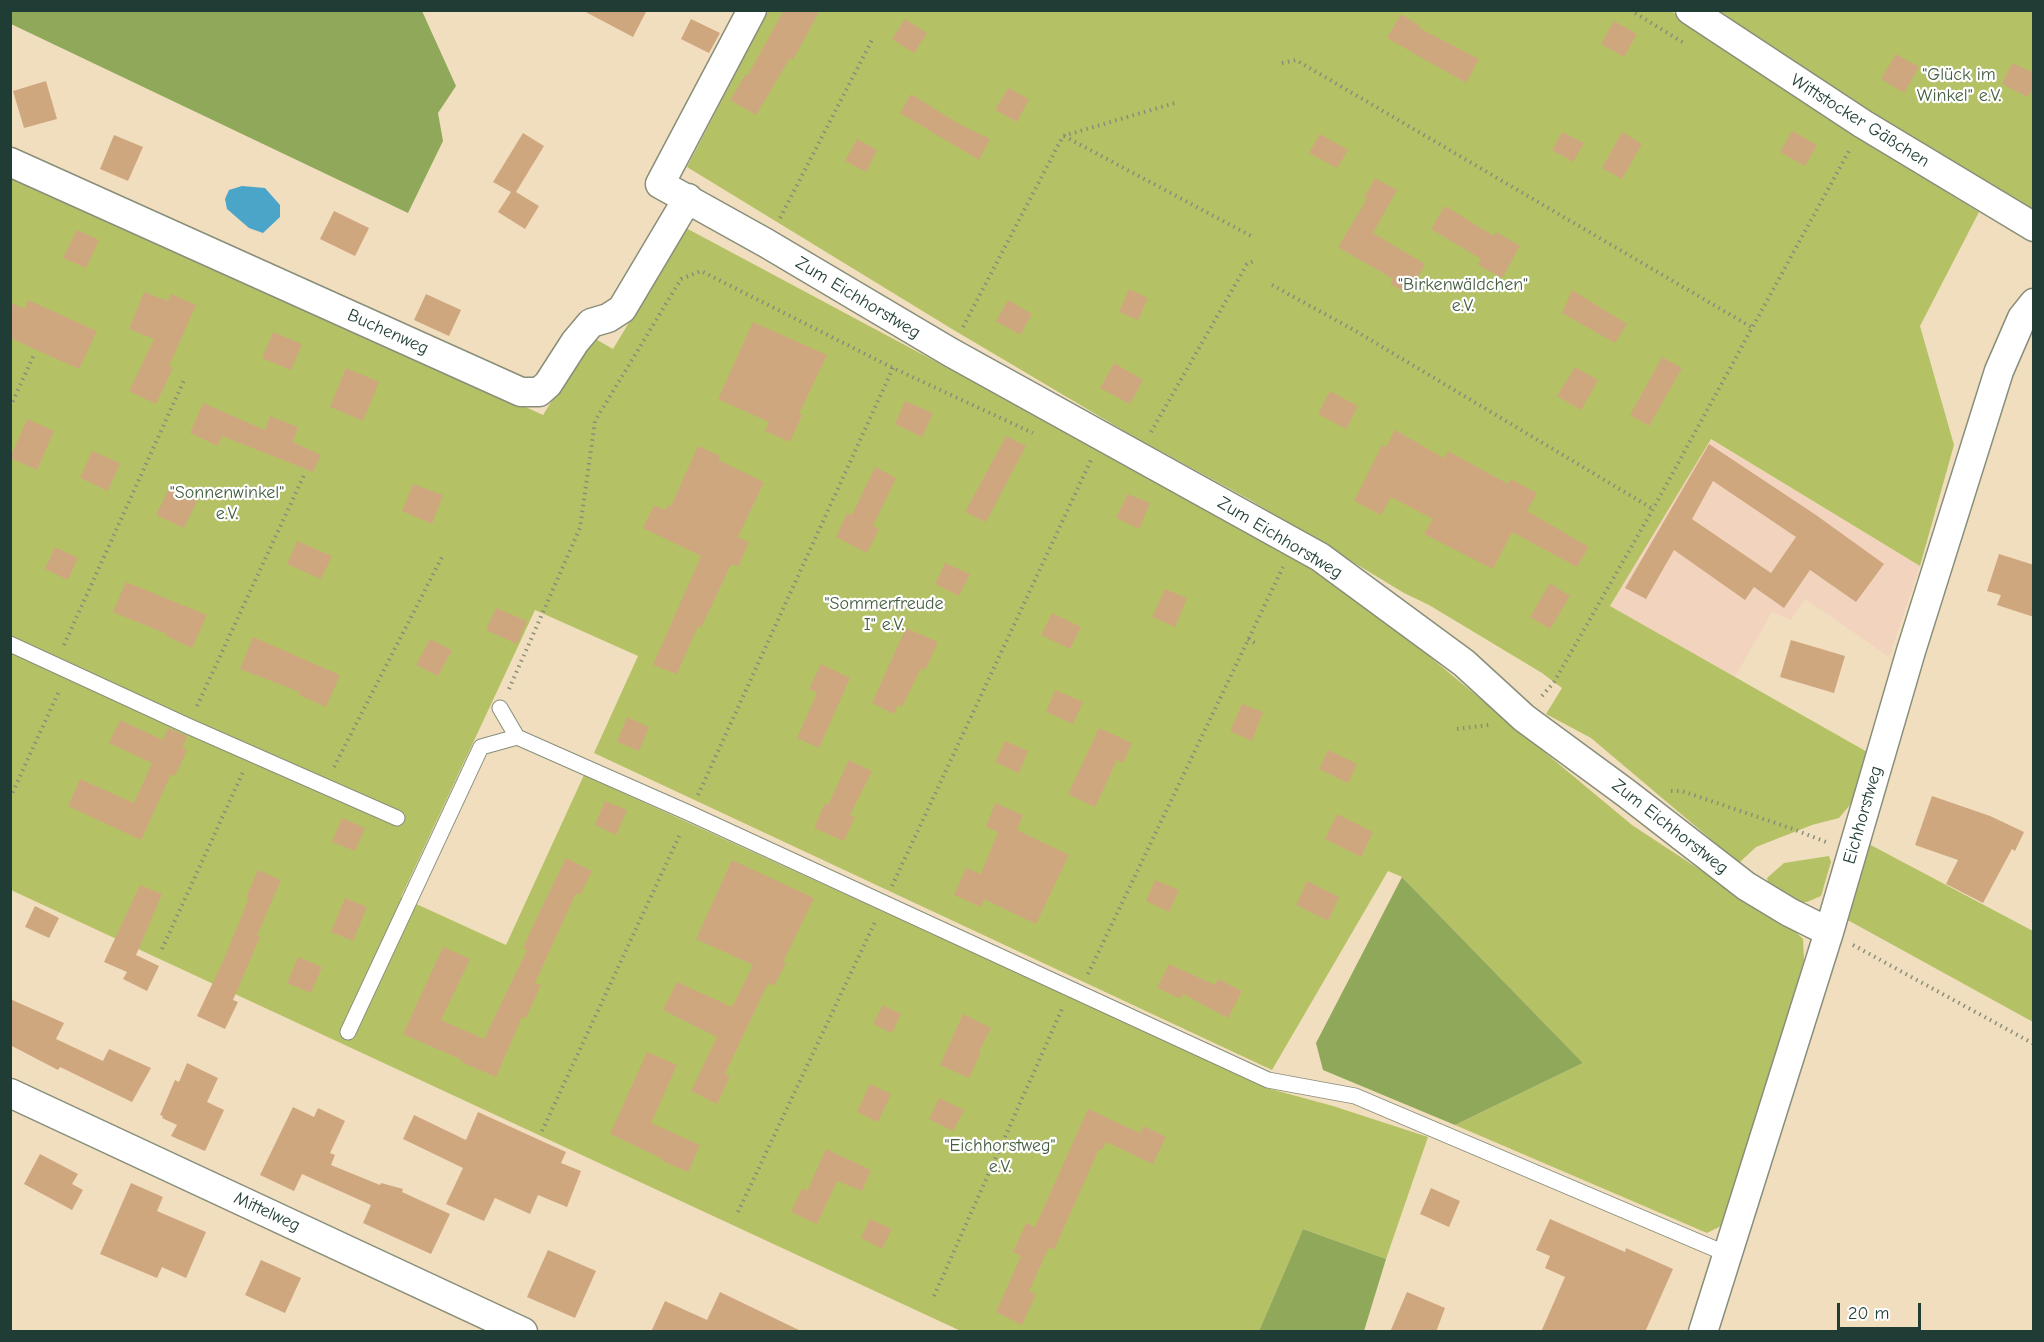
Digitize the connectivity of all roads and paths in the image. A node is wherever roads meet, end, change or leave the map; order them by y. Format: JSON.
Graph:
{"nodes":[{"id":1,"x":752,"y":10,"type":"edge"},
{"id":2,"x":1690,"y":10,"type":"edge"},
{"id":3,"x":872,"y":40,"type":"dead end"},
{"id":4,"x":1282,"y":63,"type":"dead end"},
{"id":5,"x":1175,"y":103,"type":"dead end"},
{"id":6,"x":1063,"y":136,"type":"junction"},
{"id":7,"x":1852,"y":145,"type":"dead end"},
{"id":8,"x":10,"y":162,"type":"edge"},
{"id":9,"x":688,"y":198,"type":"junction"},
{"id":10,"x":777,"y":223,"type":"dead end"},
{"id":11,"x":2034,"y":227,"type":"edge"},
{"id":12,"x":1253,"y":237,"type":"dead end"},
{"id":13,"x":1256,"y":260,"type":"dead end"},
{"id":14,"x":1272,"y":285,"type":"dead end"},
{"id":15,"x":2034,"y":303,"type":"edge"},
{"id":16,"x":1753,"y":328,"type":"junction"},
{"id":17,"x":960,"y":333,"type":"dead end"},
{"id":18,"x":34,"y":355,"type":"dead end"},
{"id":19,"x":893,"y":368,"type":"junction"},
{"id":20,"x":185,"y":378,"type":"dead end"},
{"id":21,"x":10,"y":407,"type":"edge"},
{"id":22,"x":1039,"y":436,"type":"dead end"},
{"id":23,"x":1081,"y":456,"type":"dead end"},
{"id":24,"x":1137,"y":456,"type":"junction"},
{"id":25,"x":305,"y":473,"type":"dead end"},
{"id":26,"x":1653,"y":509,"type":"junction"},
{"id":27,"x":443,"y":555,"type":"dead end"},
{"id":28,"x":1284,"y":558,"type":"dead end"},
{"id":29,"x":1248,"y":639,"type":"junction"},
{"id":30,"x":10,"y":644,"type":"edge"},
{"id":31,"x":1258,"y":645,"type":"dead end"},
{"id":32,"x":62,"y":667,"type":"junction"},
{"id":33,"x":1554,"y":682,"type":"dead end"},
{"id":34,"x":500,"y":708,"type":"joint"},
{"id":35,"x":1497,"y":723,"type":"dead end"},
{"id":36,"x":188,"y":726,"type":"junction"},
{"id":37,"x":1457,"y":729,"type":"dead end"},
{"id":38,"x":517,"y":737,"type":"junction"},
{"id":39,"x":251,"y":754,"type":"junction"},
{"id":40,"x":324,"y":786,"type":"junction"},
{"id":41,"x":1626,"y":793,"type":"junction"},
{"id":42,"x":10,"y":798,"type":"edge"},
{"id":43,"x":689,"y":813,"type":"junction"},
{"id":44,"x":397,"y":818,"type":"dead end"},
{"id":45,"x":1829,"y":844,"type":"dead end"},
{"id":46,"x":884,"y":903,"type":"junction"},
{"id":47,"x":1829,"y":932,"type":"junction"},
{"id":48,"x":162,"y":949,"type":"dead end"},
{"id":49,"x":1076,"y":992,"type":"junction"},
{"id":50,"x":348,"y":1032,"type":"dead end"},
{"id":51,"x":2034,"y":1044,"type":"edge"},
{"id":52,"x":10,"y":1094,"type":"edge"},
{"id":53,"x":542,"y":1131,"type":"dead end"},
{"id":54,"x":738,"y":1212,"type":"dead end"},
{"id":55,"x":1727,"y":1254,"type":"junction"},
{"id":56,"x":934,"y":1296,"type":"dead end"},
{"id":57,"x":523,"y":1332,"type":"edge"},
{"id":58,"x":1703,"y":1332,"type":"edge"}],
"edges":[{"from":1,"to":9,"type":"street","name":"Zum Eichhorstweg"},
{"from":2,"to":11,"type":"street","name":"Wittstocker Gäßchen"},
{"from":3,"to":10,"type":"path"},
{"from":4,"to":16,"type":"path"},
{"from":5,"to":6,"type":"path"},
{"from":6,"to":12,"type":"path"},
{"from":6,"to":17,"type":"path"},
{"from":7,"to":16,"type":"path"},
{"from":8,"to":9,"type":"street","name":"Buchenweg"},
{"from":9,"to":24,"type":"street","name":"Zum Eichhorstweg"},
{"from":13,"to":24,"type":"path"},
{"from":14,"to":26,"type":"path"},
{"from":15,"to":47,"type":"street","name":"Eichhorstweg"},
{"from":16,"to":26,"type":"path"},
{"from":18,"to":21,"type":"path"},
{"from":19,"to":22,"type":"path"},
{"from":19,"to":34,"type":"path"},
{"from":19,"to":43,"type":"path"},
{"from":20,"to":32,"type":"path"},
{"from":23,"to":46,"type":"path"},
{"from":24,"to":41,"type":"street","name":"Zum Eichhorstweg"},
{"from":25,"to":36,"type":"path"},
{"from":26,"to":33,"type":"path"},
{"from":27,"to":40,"type":"path"},
{"from":28,"to":29,"type":"path"},
{"from":29,"to":31,"type":"path"},
{"from":29,"to":49,"type":"path"},
{"from":30,"to":32,"type":"lane"},
{"from":32,"to":36,"type":"lane"},
{"from":32,"to":42,"type":"path"},
{"from":34,"to":38,"type":"lane"},
{"from":35,"to":37,"type":"path"},
{"from":36,"to":39,"type":"lane"},
{"from":38,"to":43,"type":"lane"},
{"from":38,"to":50,"type":"lane"},
{"from":39,"to":40,"type":"lane"},
{"from":39,"to":48,"type":"path"},
{"from":40,"to":44,"type":"lane"},
{"from":41,"to":45,"type":"path"},
{"from":41,"to":47,"type":"street","name":"Zum Eichhorstweg"},
{"from":43,"to":46,"type":"lane"},
{"from":43,"to":53,"type":"path"},
{"from":46,"to":49,"type":"lane"},
{"from":46,"to":54,"type":"path"},
{"from":47,"to":51,"type":"path"},
{"from":47,"to":55,"type":"street","name":"Eichhorstweg"},
{"from":49,"to":55,"type":"lane"},
{"from":49,"to":56,"type":"path"},
{"from":52,"to":57,"type":"street","name":"Mittelweg"},
{"from":55,"to":58,"type":"street","name":"Eichhorstweg"}]}
